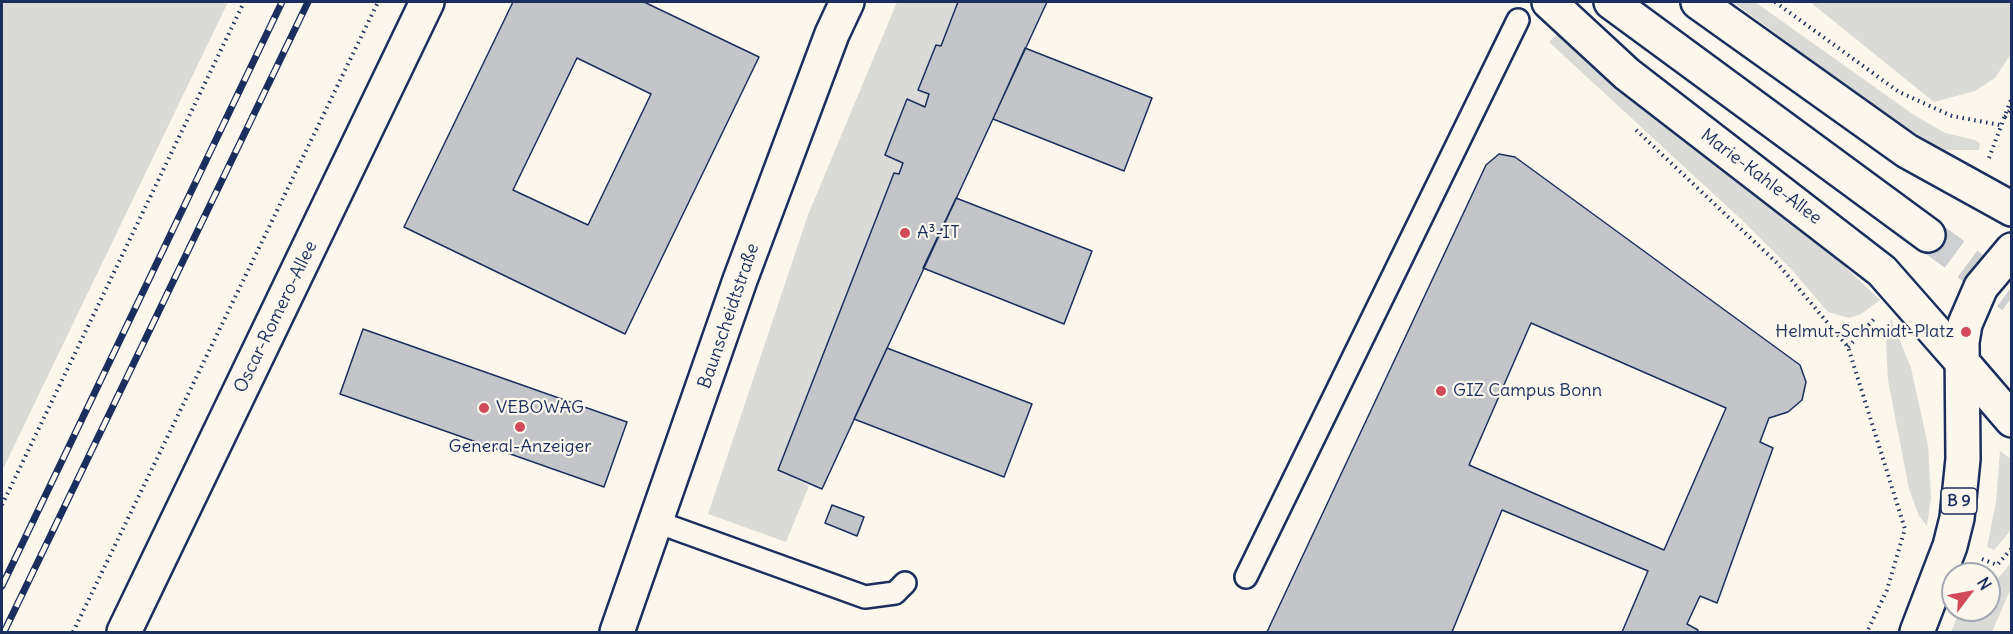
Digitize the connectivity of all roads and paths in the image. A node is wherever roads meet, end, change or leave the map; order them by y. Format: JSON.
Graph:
{"nodes":[{"id":1,"x":244,"y":2,"type":"edge"},
{"id":2,"x":378,"y":2,"type":"edge"},
{"id":3,"x":427,"y":2,"type":"edge"},
{"id":4,"x":847,"y":2,"type":"edge"},
{"id":5,"x":1549,"y":2,"type":"edge"},
{"id":6,"x":1611,"y":2,"type":"edge"},
{"id":7,"x":1698,"y":2,"type":"edge"},
{"id":8,"x":1775,"y":2,"type":"edge"},
{"id":9,"x":1518,"y":20,"type":"dead end"},
{"id":10,"x":2012,"y":97,"type":"edge"},
{"id":11,"x":2012,"y":108,"type":"edge"},
{"id":12,"x":2000,"y":125,"type":"junction"},
{"id":13,"x":1632,"y":126,"type":"dead end"},
{"id":14,"x":1994,"y":146,"type":"dead end"},
{"id":15,"x":2012,"y":209,"type":"edge"},
{"id":16,"x":1928,"y":235,"type":"tunnel mouth"},
{"id":17,"x":2012,"y":250,"type":"edge"},
{"id":18,"x":1876,"y":316,"type":"dead end"},
{"id":19,"x":1848,"y":347,"type":"junction"},
{"id":20,"x":1962,"y":362,"type":"junction"},
{"id":21,"x":2012,"y":420,"type":"edge"},
{"id":22,"x":2,"y":505,"type":"edge"},
{"id":23,"x":657,"y":522,"type":"junction"},
{"id":24,"x":2012,"y":548,"type":"edge"},
{"id":25,"x":1982,"y":559,"type":"dead end"},
{"id":26,"x":1246,"y":577,"type":"dead end"},
{"id":27,"x":905,"y":583,"type":"dead end"},
{"id":28,"x":73,"y":633,"type":"edge"},
{"id":29,"x":124,"y":633,"type":"edge"},
{"id":30,"x":617,"y":633,"type":"edge"},
{"id":31,"x":1867,"y":633,"type":"edge"},
{"id":32,"x":1917,"y":633,"type":"edge"}],
"edges":[{"from":1,"to":22,"type":"path"},
{"from":2,"to":28,"type":"path"},
{"from":3,"to":29,"type":"street","name":"Oscar-Romero-Allee"},
{"from":4,"to":23,"type":"street","name":"Baunscheidtstraße"},
{"from":5,"to":20,"type":"street","name":"Marie-Kahle-Allee"},
{"from":6,"to":16,"type":"street"},
{"from":7,"to":15,"type":"street"},
{"from":8,"to":12,"type":"path"},
{"from":9,"to":26,"type":"lane"},
{"from":10,"to":12,"type":"path"},
{"from":11,"to":12,"type":"path"},
{"from":12,"to":14,"type":"path"},
{"from":13,"to":19,"type":"path"},
{"from":17,"to":20,"type":"street","number":"B 9"},
{"from":18,"to":19,"type":"path"},
{"from":19,"to":31,"type":"path"},
{"from":20,"to":21,"type":"street","name":"Marie-Kahle-Allee"},
{"from":20,"to":32,"type":"street","number":"B 9"},
{"from":23,"to":27,"type":"lane"},
{"from":23,"to":30,"type":"street","name":"Baunscheidtstraße"},
{"from":24,"to":25,"type":"path"}]}
